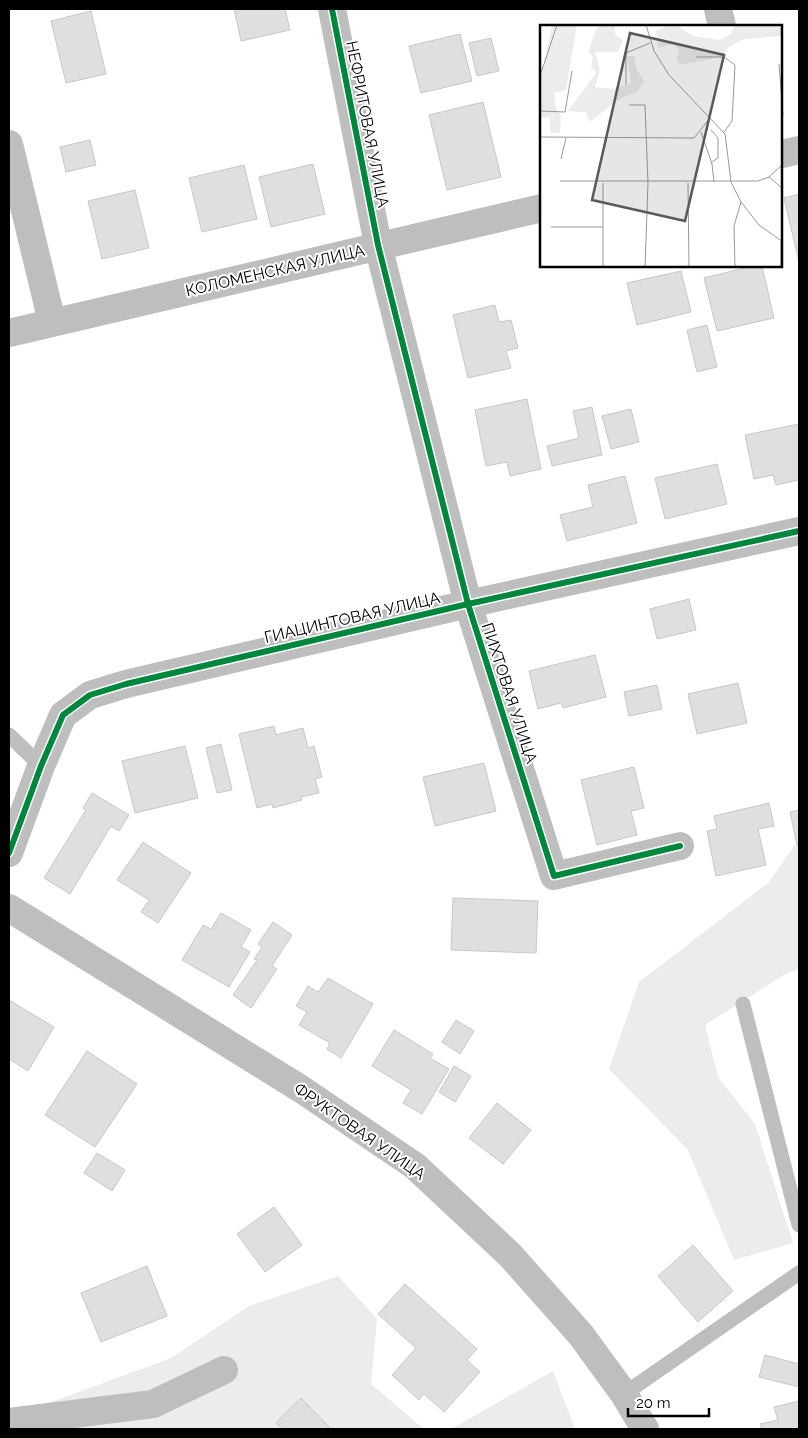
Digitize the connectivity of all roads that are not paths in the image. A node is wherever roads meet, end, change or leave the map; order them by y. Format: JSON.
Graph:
{"nodes":[{"id":1,"x":332,"y":9,"type":"edge"},
{"id":2,"x":718,"y":9,"type":"edge"},
{"id":3,"x":722,"y":25,"type":"edge"},
{"id":4,"x":9,"y":144,"type":"edge"},
{"id":5,"x":799,"y":150,"type":"edge"},
{"id":6,"x":783,"y":154,"type":"edge"},
{"id":7,"x":540,"y":208,"type":"edge"},
{"id":8,"x":378,"y":245,"type":"junction"},
{"id":9,"x":52,"y":322,"type":"junction"},
{"id":10,"x":9,"y":333,"type":"edge"},
{"id":11,"x":799,"y":531,"type":"edge"},
{"id":12,"x":468,"y":604,"type":"junction"},
{"id":13,"x":9,"y":735,"type":"edge"},
{"id":14,"x":41,"y":766,"type":"junction"},
{"id":15,"x":680,"y":846,"type":"dead end"},
{"id":16,"x":9,"y":853,"type":"edge"},
{"id":17,"x":9,"y":908,"type":"edge"},
{"id":18,"x":743,"y":1004,"type":"dead end"},
{"id":19,"x":799,"y":1226,"type":"edge"},
{"id":20,"x":799,"y":1273,"type":"edge"},
{"id":21,"x":224,"y":1370,"type":"dead end"},
{"id":22,"x":624,"y":1394,"type":"junction"},
{"id":23,"x":9,"y":1422,"type":"edge"},
{"id":24,"x":645,"y":1429,"type":"edge"}],
"edges":[{"from":1,"to":8,"type":"street","name":"НЕФРИТОВАЯ УЛИЦА"},
{"from":2,"to":3,"type":"street"},
{"from":4,"to":9,"type":"street"},
{"from":5,"to":6,"type":"street"},
{"from":7,"to":8,"type":"street","name":"КОЛОМЕНСКАЯ УЛИЦА"},
{"from":8,"to":9,"type":"street","name":"КОЛОМЕНСКАЯ УЛИЦА"},
{"from":8,"to":12,"type":"street","name":"ПИХТОВАЯ УЛИЦА"},
{"from":9,"to":10,"type":"street","name":"КОЛОМЕНСКАЯ УЛИЦА"},
{"from":11,"to":12,"type":"street","name":"ГИАЦИНТОВАЯ УЛИЦА"},
{"from":12,"to":14,"type":"street","name":"ГИАЦИНТОВАЯ УЛИЦА"},
{"from":12,"to":15,"type":"street","name":"ПИХТОВАЯ УЛИЦА"},
{"from":13,"to":14,"type":"lane"},
{"from":14,"to":16,"type":"street","name":"ГИАЦИНТОВАЯ УЛИЦА"},
{"from":17,"to":22,"type":"street","name":"ФРУКТОВАЯ УЛИЦА"},
{"from":18,"to":19,"type":"lane"},
{"from":20,"to":22,"type":"lane"},
{"from":21,"to":23,"type":"street"},
{"from":22,"to":24,"type":"street","name":"ФРУКТОВАЯ УЛИЦА"}]}
